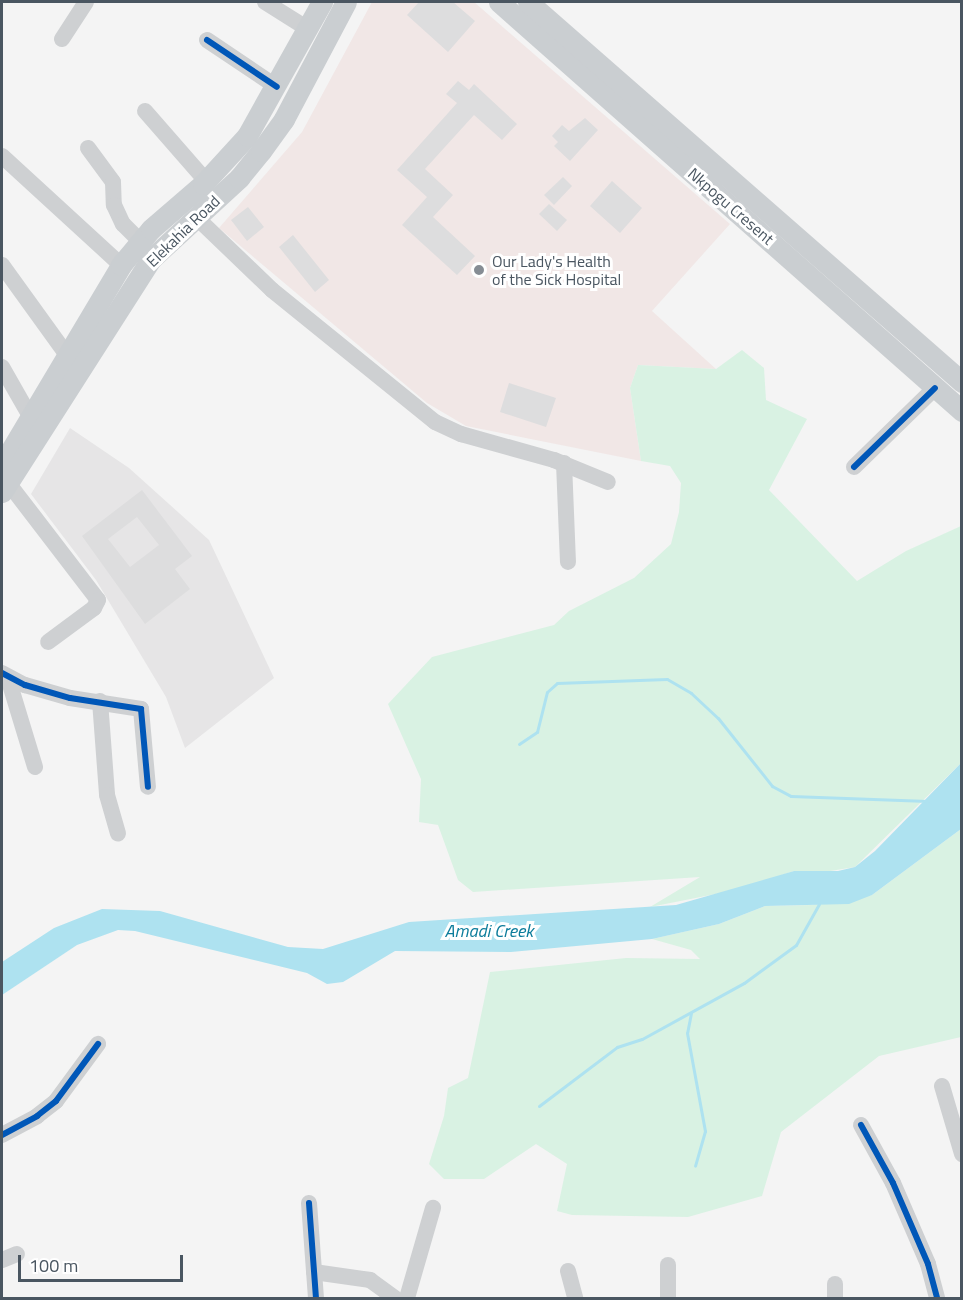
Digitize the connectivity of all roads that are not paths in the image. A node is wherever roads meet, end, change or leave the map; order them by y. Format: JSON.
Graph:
{"nodes":[{"id":1,"x":86,"y":2,"type":"edge"},
{"id":2,"x":266,"y":2,"type":"edge"},
{"id":3,"x":322,"y":2,"type":"edge"},
{"id":4,"x":346,"y":2,"type":"edge"},
{"id":5,"x":499,"y":2,"type":"edge"},
{"id":6,"x":528,"y":2,"type":"edge"},
{"id":7,"x":308,"y":29,"type":"junction"},
{"id":8,"x":62,"y":39,"type":"dead end"},
{"id":9,"x":207,"y":40,"type":"dead end"},
{"id":10,"x":277,"y":87,"type":"junction"},
{"id":11,"x":145,"y":111,"type":"dead end"},
{"id":12,"x":88,"y":148,"type":"dead end"},
{"id":13,"x":2,"y":156,"type":"edge"},
{"id":14,"x":206,"y":181,"type":"junction"},
{"id":15,"x":197,"y":218,"type":"junction"},
{"id":16,"x":140,"y":241,"type":"junction"},
{"id":17,"x":2,"y":265,"type":"edge"},
{"id":18,"x":121,"y":265,"type":"junction"},
{"id":19,"x":67,"y":355,"type":"junction"},
{"id":20,"x":2,"y":367,"type":"edge"},
{"id":21,"x":962,"y":382,"type":"edge"},
{"id":22,"x":935,"y":388,"type":"junction"},
{"id":23,"x":962,"y":411,"type":"edge"},
{"id":24,"x":30,"y":416,"type":"junction"},
{"id":25,"x":564,"y":464,"type":"junction"},
{"id":26,"x":854,"y":466,"type":"dead end"},
{"id":27,"x":4,"y":480,"type":"edge"},
{"id":28,"x":608,"y":482,"type":"dead end"},
{"id":29,"x":568,"y":562,"type":"dead end"},
{"id":30,"x":48,"y":642,"type":"dead end"},
{"id":31,"x":5,"y":676,"type":"edge"},
{"id":32,"x":100,"y":701,"type":"junction"},
{"id":33,"x":36,"y":767,"type":"dead end"},
{"id":34,"x":148,"y":787,"type":"dead end"},
{"id":35,"x":118,"y":833,"type":"dead end"},
{"id":36,"x":98,"y":1044,"type":"dead end"},
{"id":37,"x":942,"y":1086,"type":"dead end"},
{"id":38,"x":861,"y":1125,"type":"dead end"},
{"id":39,"x":2,"y":1135,"type":"edge"},
{"id":40,"x":960,"y":1144,"type":"edge"},
{"id":41,"x":309,"y":1203,"type":"dead end"},
{"id":42,"x":433,"y":1209,"type":"dead end"},
{"id":43,"x":668,"y":1265,"type":"dead end"},
{"id":44,"x":568,"y":1271,"type":"dead end"},
{"id":45,"x":314,"y":1272,"type":"junction"},
{"id":46,"x":316,"y":1299,"type":"edge"},
{"id":47,"x":395,"y":1299,"type":"edge"},
{"id":48,"x":406,"y":1299,"type":"edge"},
{"id":49,"x":576,"y":1299,"type":"edge"},
{"id":50,"x":668,"y":1299,"type":"edge"},
{"id":51,"x":937,"y":1299,"type":"edge"}],
"edges":[{"from":1,"to":8,"type":"street"},
{"from":2,"to":7,"type":"street"},
{"from":3,"to":7,"type":"main road","name":"Elekahia Road"},
{"from":4,"to":15,"type":"main road","name":"Elekahia Road"},
{"from":5,"to":22,"type":"main road","name":"Nkpogu Cresent"},
{"from":6,"to":21,"type":"main road","name":"Nkpogu Cresent"},
{"from":7,"to":10,"type":"main road","name":"Elekahia Road"},
{"from":9,"to":10,"type":"street"},
{"from":10,"to":14,"type":"main road","name":"Elekahia Road"},
{"from":11,"to":14,"type":"street"},
{"from":12,"to":16,"type":"street"},
{"from":13,"to":18,"type":"street"},
{"from":14,"to":16,"type":"main road","name":"Elekahia Road"},
{"from":15,"to":25,"type":"street"},
{"from":15,"to":27,"type":"main road","name":"Elekahia Road"},
{"from":16,"to":18,"type":"main road","name":"Elekahia Road"},
{"from":17,"to":19,"type":"street"},
{"from":18,"to":19,"type":"main road","name":"Elekahia Road"},
{"from":19,"to":24,"type":"main road","name":"Elekahia Road"},
{"from":20,"to":24,"type":"street"},
{"from":22,"to":23,"type":"main road","name":"Nkpogu Cresent"},
{"from":22,"to":26,"type":"street"},
{"from":24,"to":27,"type":"main road","name":"Elekahia Road"},
{"from":25,"to":28,"type":"street"},
{"from":25,"to":29,"type":"street"},
{"from":27,"to":30,"type":"street"},
{"from":31,"to":32,"type":"street"},
{"from":31,"to":33,"type":"street"},
{"from":32,"to":34,"type":"street"},
{"from":32,"to":35,"type":"street"},
{"from":36,"to":39,"type":"street"},
{"from":37,"to":40,"type":"street"},
{"from":38,"to":51,"type":"street"},
{"from":41,"to":45,"type":"street"},
{"from":42,"to":48,"type":"street"},
{"from":43,"to":50,"type":"street"},
{"from":44,"to":49,"type":"street"},
{"from":45,"to":46,"type":"street"},
{"from":45,"to":47,"type":"street"}]}
